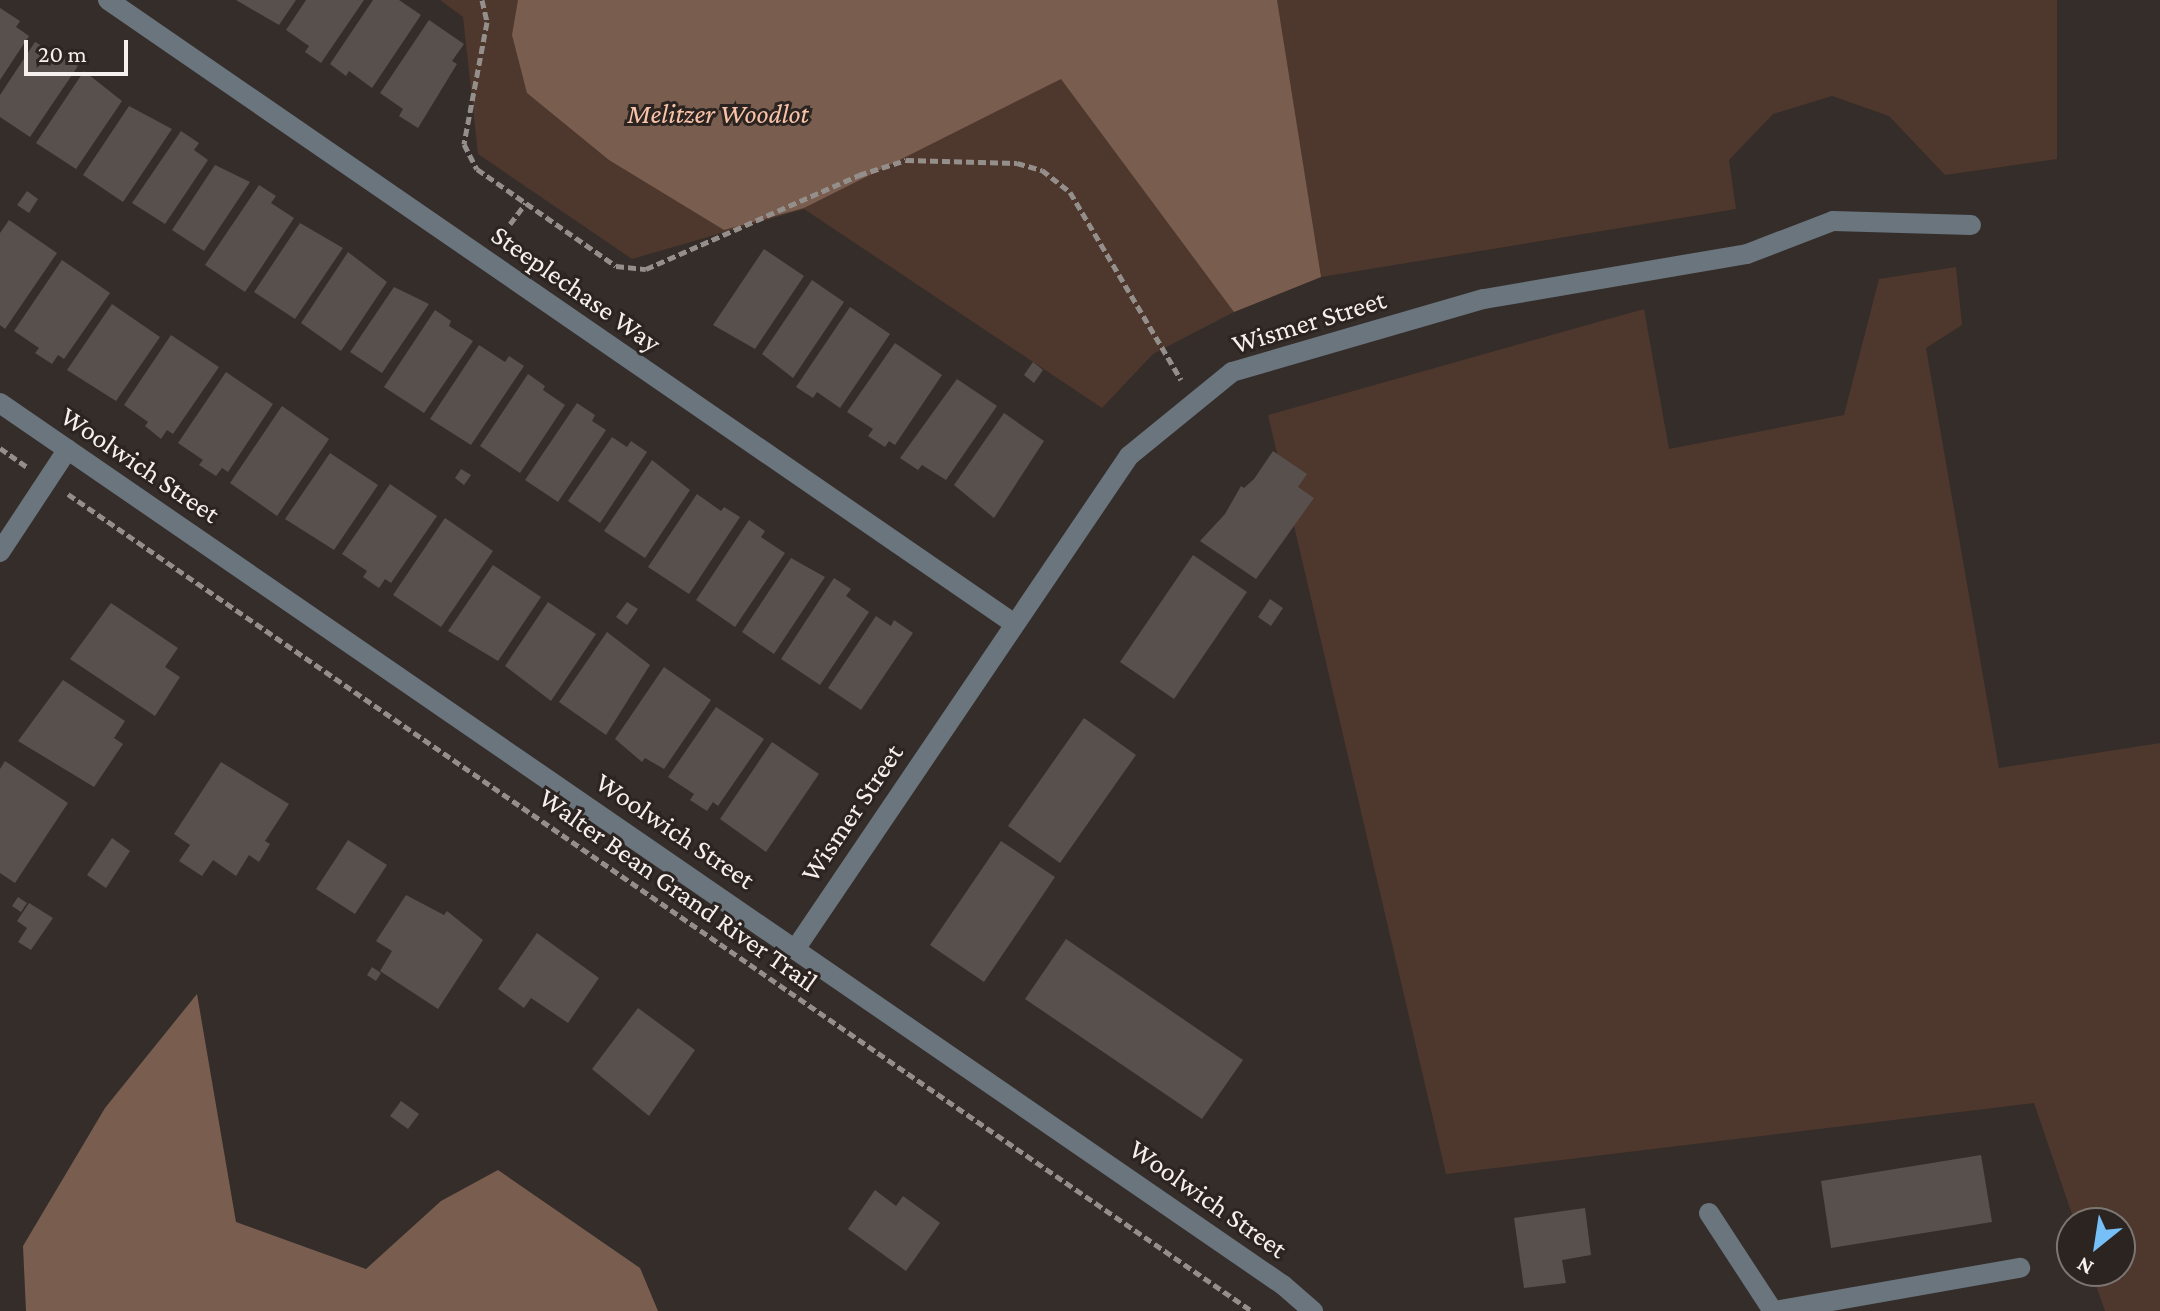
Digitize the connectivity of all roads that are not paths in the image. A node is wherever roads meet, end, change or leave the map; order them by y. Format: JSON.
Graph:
{"nodes":[{"id":1,"x":108,"y":0,"type":"edge"},
{"id":2,"x":1971,"y":225,"type":"dead end"},
{"id":3,"x":0,"y":403,"type":"edge"},
{"id":4,"x":68,"y":449,"type":"junction"},
{"id":5,"x":0,"y":552,"type":"edge"},
{"id":6,"x":1013,"y":623,"type":"junction"},
{"id":7,"x":796,"y":948,"type":"junction"},
{"id":8,"x":1709,"y":1213,"type":"dead end"},
{"id":9,"x":2020,"y":1268,"type":"dead end"},
{"id":10,"x":1313,"y":1311,"type":"edge"},
{"id":11,"x":1774,"y":1311,"type":"edge"}],
"edges":[{"from":1,"to":6,"type":"street","name":"Steeplechase Way"},
{"from":2,"to":6,"type":"street","name":"Wismer Street"},
{"from":3,"to":4,"type":"street","name":"Woolwich Street"},
{"from":4,"to":5,"type":"street"},
{"from":4,"to":7,"type":"street","name":"Woolwich Street"},
{"from":6,"to":7,"type":"street","name":"Wismer Street"},
{"from":7,"to":10,"type":"street","name":"Woolwich Street"},
{"from":8,"to":11,"type":"street"},
{"from":9,"to":11,"type":"street"}]}
